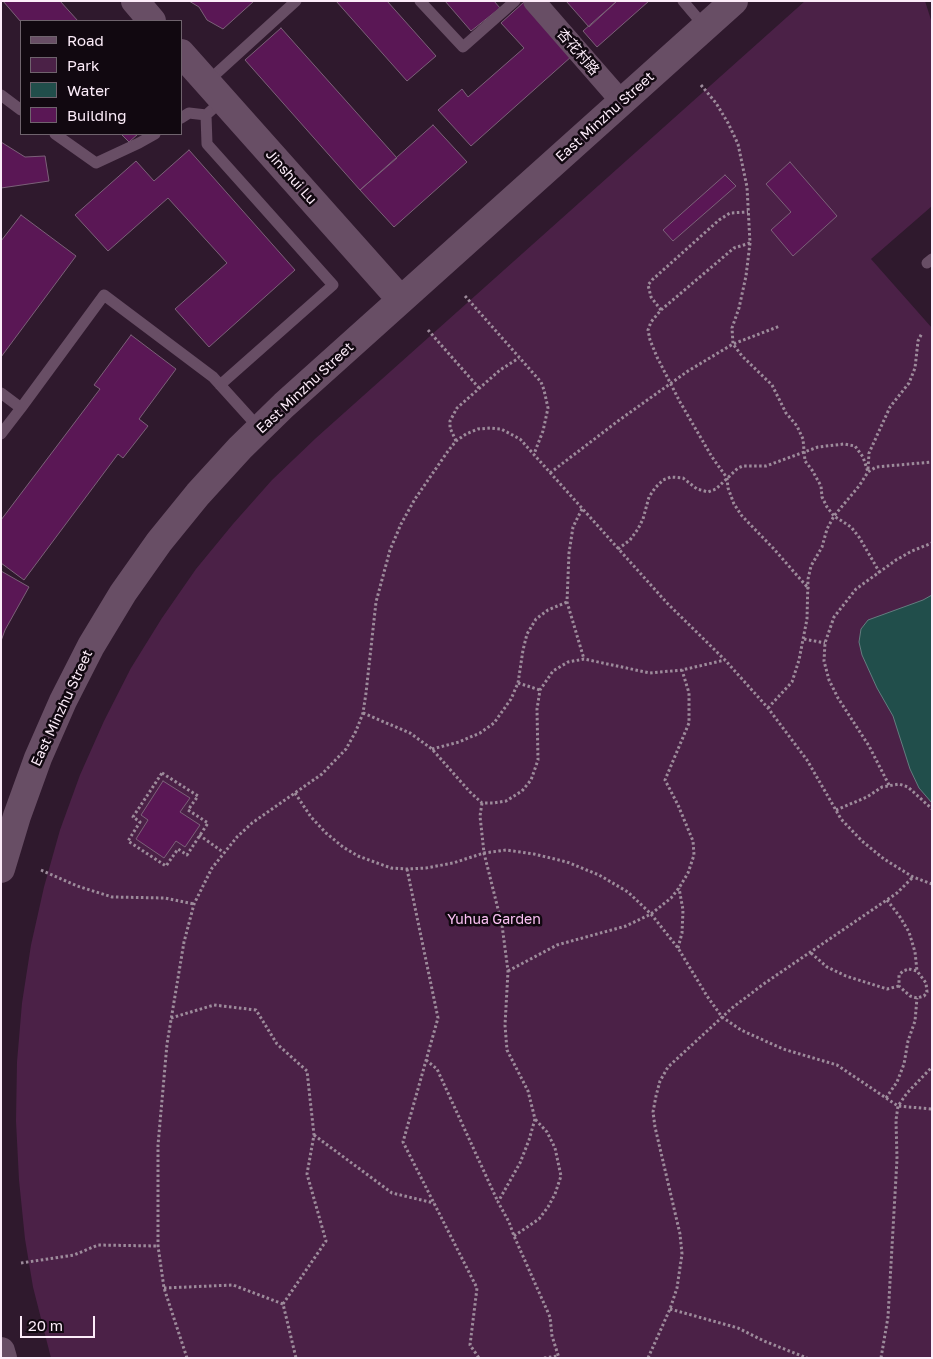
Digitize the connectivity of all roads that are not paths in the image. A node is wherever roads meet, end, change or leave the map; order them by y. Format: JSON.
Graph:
{"nodes":[{"id":1,"x":135,"y":1,"type":"edge"},
{"id":2,"x":296,"y":1,"type":"edge"},
{"id":3,"x":420,"y":1,"type":"edge"},
{"id":4,"x":515,"y":1,"type":"edge"},
{"id":5,"x":534,"y":1,"type":"edge"},
{"id":6,"x":683,"y":1,"type":"edge"},
{"id":7,"x":734,"y":1,"type":"edge"},
{"id":8,"x":151,"y":20,"type":"edge"},
{"id":9,"x":705,"y":27,"type":"junction"},
{"id":10,"x":182,"y":54,"type":"edge"},
{"id":11,"x":1,"y":95,"type":"edge"},
{"id":12,"x":212,"y":99,"type":"junction"},
{"id":13,"x":622,"y":102,"type":"junction"},
{"id":14,"x":20,"y":109,"type":"edge"},
{"id":15,"x":182,"y":117,"type":"edge"},
{"id":16,"x":56,"y":135,"type":"edge"},
{"id":17,"x":153,"y":135,"type":"edge"},
{"id":18,"x":401,"y":300,"type":"junction"},
{"id":19,"x":220,"y":385,"type":"junction"},
{"id":20,"x":1,"y":393,"type":"edge"},
{"id":21,"x":20,"y":408,"type":"junction"},
{"id":22,"x":260,"y":429,"type":"junction"},
{"id":23,"x":1,"y":434,"type":"edge"},
{"id":24,"x":1,"y":869,"type":"edge"},
{"id":25,"x":1,"y":1351,"type":"edge"},
{"id":26,"x":3,"y":1358,"type":"edge"}],
"edges":[{"from":1,"to":8,"type":"main road"},
{"from":2,"to":12,"type":"lane"},
{"from":3,"to":4,"type":"lane"},
{"from":5,"to":13,"type":"street","name":"杏花村路"},
{"from":6,"to":9,"type":"lane"},
{"from":7,"to":9,"type":"main road","name":"East Minzhu Street"},
{"from":9,"to":13,"type":"main road","name":"East Minzhu Street"},
{"from":10,"to":12,"type":"main road","name":"Jinshui Lu"},
{"from":11,"to":14,"type":"lane"},
{"from":12,"to":15,"type":"lane"},
{"from":12,"to":18,"type":"main road","name":"Jinshui Lu"},
{"from":12,"to":19,"type":"lane"},
{"from":13,"to":18,"type":"main road","name":"East Minzhu Street"},
{"from":16,"to":17,"type":"lane"},
{"from":18,"to":22,"type":"main road","name":"East Minzhu Street"},
{"from":19,"to":21,"type":"lane"},
{"from":19,"to":22,"type":"lane"},
{"from":20,"to":21,"type":"lane"},
{"from":21,"to":23,"type":"lane"},
{"from":22,"to":24,"type":"main road","name":"East Minzhu Street"},
{"from":25,"to":26,"type":"main road"}]}
